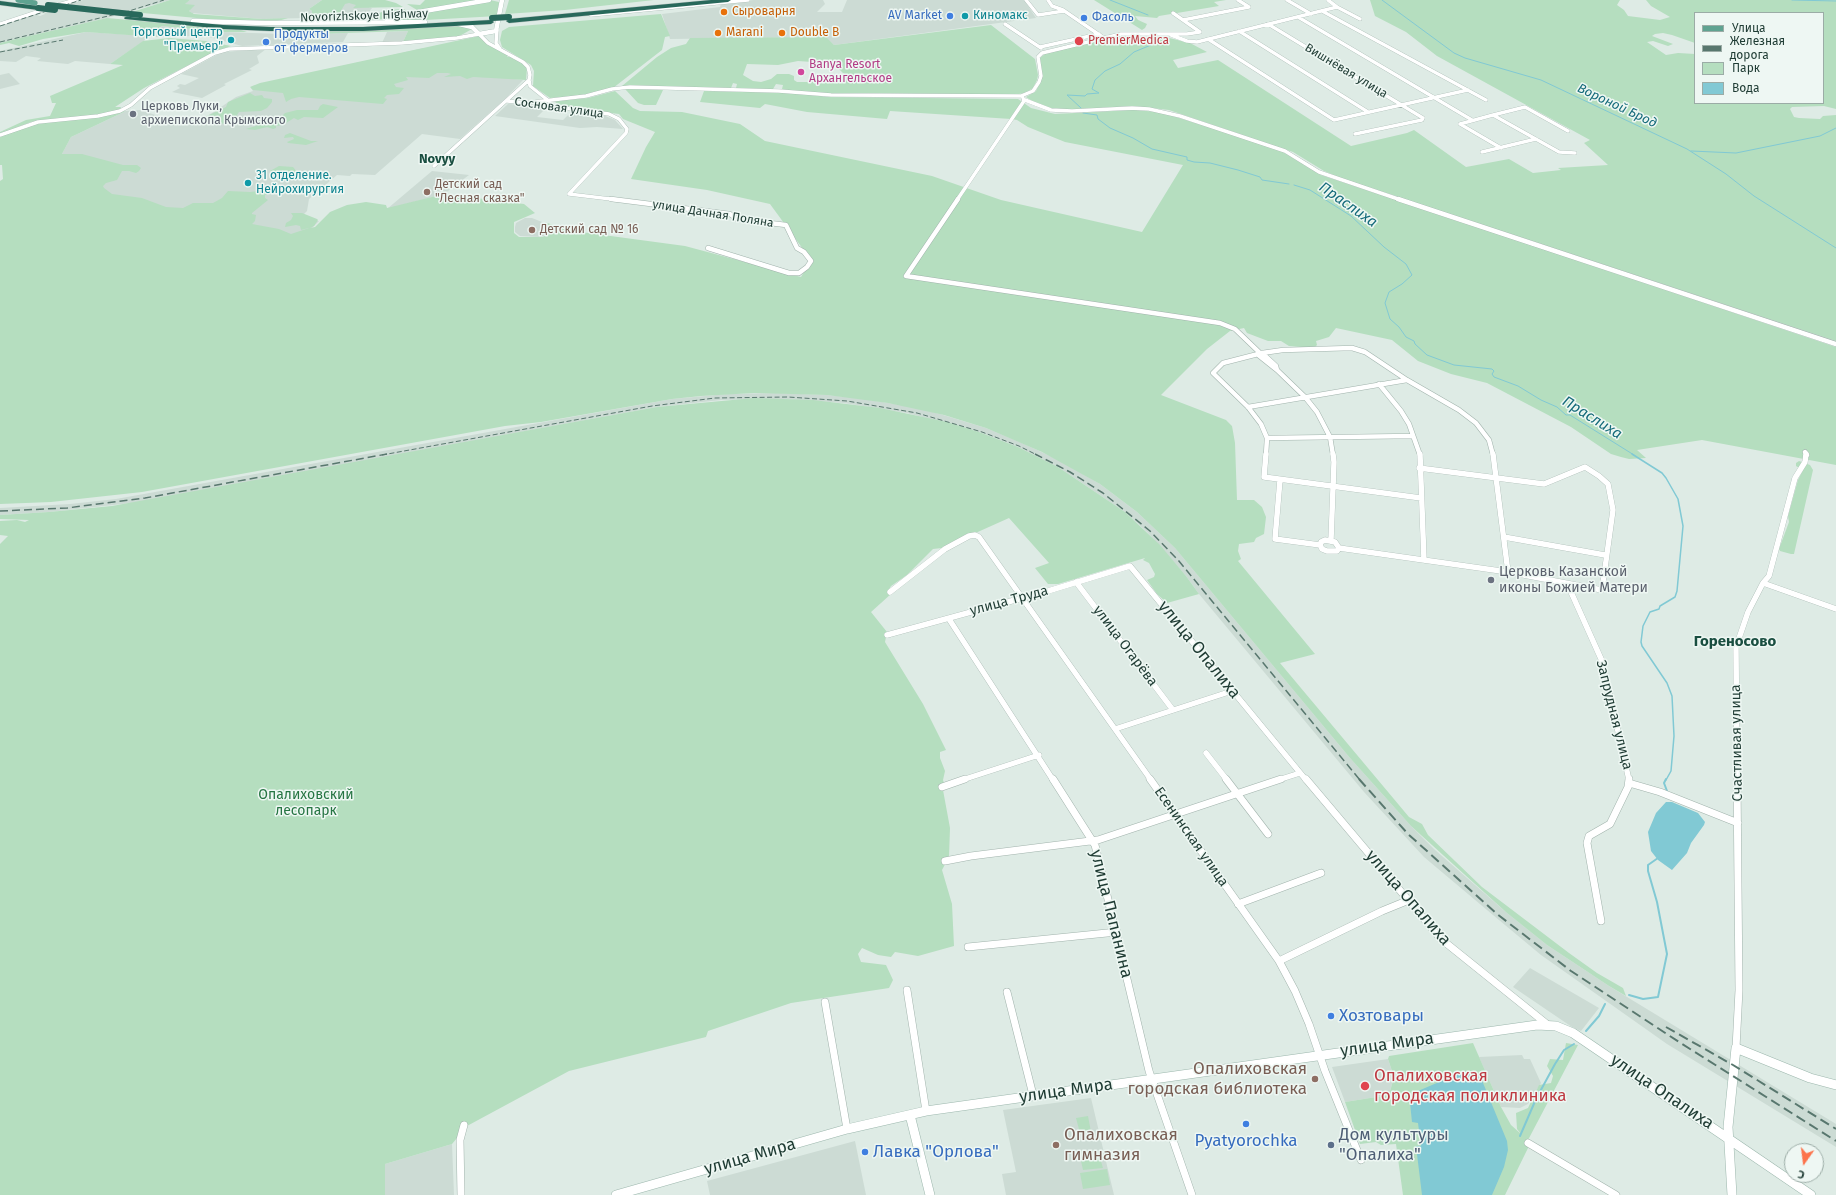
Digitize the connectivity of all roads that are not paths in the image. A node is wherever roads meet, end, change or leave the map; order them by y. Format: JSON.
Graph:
{"nodes":[{"id":1,"x":11,"y":0,"type":"edge"},
{"id":2,"x":18,"y":0,"type":"edge"},
{"id":3,"x":75,"y":0,"type":"edge"},
{"id":4,"x":489,"y":0,"type":"edge"},
{"id":5,"x":502,"y":0,"type":"edge"},
{"id":6,"x":696,"y":0,"type":"edge"},
{"id":7,"x":728,"y":0,"type":"edge"},
{"id":8,"x":748,"y":0,"type":"edge"},
{"id":9,"x":1026,"y":0,"type":"edge"},
{"id":10,"x":1048,"y":0,"type":"edge"},
{"id":11,"x":1238,"y":0,"type":"edge"},
{"id":12,"x":1287,"y":0,"type":"edge"},
{"id":13,"x":1328,"y":0,"type":"edge"},
{"id":14,"x":0,"y":3,"type":"edge"},
{"id":15,"x":36,"y":6,"type":"junction"},
{"id":16,"x":1337,"y":7,"type":"junction"},
{"id":17,"x":1064,"y":10,"type":"junction"},
{"id":18,"x":1322,"y":11,"type":"junction"},
{"id":19,"x":1173,"y":13,"type":"dead end"},
{"id":20,"x":1311,"y":14,"type":"junction"},
{"id":21,"x":574,"y":16,"type":"junction"},
{"id":22,"x":1298,"y":17,"type":"junction"},
{"id":23,"x":392,"y":19,"type":"junction"},
{"id":24,"x":509,"y":19,"type":"junction"},
{"id":25,"x":1360,"y":19,"type":"dead end"},
{"id":26,"x":491,"y":20,"type":"junction"},
{"id":27,"x":1183,"y":20,"type":"junction"},
{"id":28,"x":193,"y":21,"type":"junction"},
{"id":29,"x":380,"y":22,"type":"junction"},
{"id":30,"x":400,"y":22,"type":"junction"},
{"id":31,"x":425,"y":22,"type":"junction"},
{"id":32,"x":0,"y":24,"type":"edge"},
{"id":33,"x":455,"y":24,"type":"junction"},
{"id":34,"x":1005,"y":24,"type":"dead end"},
{"id":35,"x":1268,"y":24,"type":"junction"},
{"id":36,"x":474,"y":29,"type":"junction"},
{"id":37,"x":497,"y":30,"type":"junction"},
{"id":38,"x":1239,"y":31,"type":"junction"},
{"id":39,"x":479,"y":34,"type":"junction"},
{"id":40,"x":1099,"y":34,"type":"junction"},
{"id":41,"x":1171,"y":34,"type":"junction"},
{"id":42,"x":458,"y":38,"type":"junction"},
{"id":43,"x":1104,"y":38,"type":"junction"},
{"id":44,"x":1208,"y":39,"type":"junction"},
{"id":45,"x":1040,"y":47,"type":"junction"},
{"id":46,"x":501,"y":50,"type":"junction"},
{"id":47,"x":1046,"y":52,"type":"junction"},
{"id":48,"x":529,"y":80,"type":"junction"},
{"id":49,"x":1468,"y":90,"type":"junction"},
{"id":50,"x":1435,"y":97,"type":"junction"},
{"id":51,"x":1023,"y":98,"type":"junction"},
{"id":52,"x":1486,"y":100,"type":"dead end"},
{"id":53,"x":507,"y":101,"type":"junction"},
{"id":54,"x":549,"y":101,"type":"junction"},
{"id":55,"x":526,"y":103,"type":"junction"},
{"id":56,"x":1402,"y":105,"type":"junction"},
{"id":57,"x":559,"y":107,"type":"junction"},
{"id":58,"x":1368,"y":112,"type":"junction"},
{"id":59,"x":1493,"y":115,"type":"junction"},
{"id":60,"x":1472,"y":120,"type":"junction"},
{"id":61,"x":1568,"y":131,"type":"dead end"},
{"id":62,"x":1355,"y":134,"type":"dead end"},
{"id":63,"x":0,"y":135,"type":"edge"},
{"id":64,"x":1536,"y":139,"type":"junction"},
{"id":65,"x":1501,"y":148,"type":"junction"},
{"id":66,"x":1482,"y":152,"type":"dead end"},
{"id":67,"x":1576,"y":153,"type":"dead end"},
{"id":68,"x":434,"y":166,"type":"dead end"},
{"id":69,"x":578,"y":185,"type":"joint"},
{"id":70,"x":708,"y":248,"type":"dead end"},
{"id":71,"x":1836,"y":344,"type":"edge"},
{"id":72,"x":1260,"y":353,"type":"junction"},
{"id":73,"x":1407,"y":380,"type":"junction"},
{"id":74,"x":1379,"y":384,"type":"junction"},
{"id":75,"x":1305,"y":397,"type":"junction"},
{"id":76,"x":1248,"y":407,"type":"junction"},
{"id":77,"x":1414,"y":436,"type":"junction"},
{"id":78,"x":1330,"y":437,"type":"junction"},
{"id":79,"x":1267,"y":438,"type":"junction"},
{"id":80,"x":1805,"y":452,"type":"dead end"},
{"id":81,"x":1419,"y":468,"type":"junction"},
{"id":82,"x":1497,"y":478,"type":"junction"},
{"id":83,"x":1280,"y":480,"type":"junction"},
{"id":84,"x":1333,"y":487,"type":"junction"},
{"id":85,"x":1421,"y":498,"type":"junction"},
{"id":86,"x":1504,"y":537,"type":"junction"},
{"id":87,"x":1331,"y":540,"type":"junction"},
{"id":88,"x":1320,"y":545,"type":"junction"},
{"id":89,"x":1339,"y":548,"type":"junction"},
{"id":90,"x":1605,"y":555,"type":"junction"},
{"id":91,"x":1424,"y":560,"type":"junction"},
{"id":92,"x":1130,"y":566,"type":"joint"},
{"id":93,"x":1508,"y":572,"type":"junction"},
{"id":94,"x":1076,"y":582,"type":"junction"},
{"id":95,"x":1763,"y":582,"type":"junction"},
{"id":96,"x":890,"y":592,"type":"dead end"},
{"id":97,"x":1571,"y":592,"type":"dead end"},
{"id":98,"x":1021,"y":598,"type":"junction"},
{"id":99,"x":1836,"y":609,"type":"edge"},
{"id":100,"x":949,"y":618,"type":"junction"},
{"id":101,"x":887,"y":635,"type":"dead end"},
{"id":102,"x":1232,"y":692,"type":"junction"},
{"id":103,"x":1173,"y":710,"type":"junction"},
{"id":104,"x":1115,"y":729,"type":"junction"},
{"id":105,"x":1206,"y":753,"type":"dead end"},
{"id":106,"x":1039,"y":755,"type":"junction"},
{"id":107,"x":1300,"y":773,"type":"junction"},
{"id":108,"x":1629,"y":783,"type":"junction"},
{"id":109,"x":942,"y":788,"type":"dead end"},
{"id":110,"x":1236,"y":794,"type":"junction"},
{"id":111,"x":1174,"y":814,"type":"junction"},
{"id":112,"x":1738,"y":823,"type":"junction"},
{"id":113,"x":1268,"y":834,"type":"dead end"},
{"id":114,"x":1093,"y":840,"type":"junction"},
{"id":115,"x":945,"y":861,"type":"dead end"},
{"id":116,"x":1321,"y":872,"type":"dead end"},
{"id":117,"x":1409,"y":900,"type":"junction"},
{"id":118,"x":1238,"y":904,"type":"junction"},
{"id":119,"x":1601,"y":921,"type":"dead end"},
{"id":120,"x":1117,"y":932,"type":"junction"},
{"id":121,"x":968,"y":947,"type":"dead end"},
{"id":122,"x":1279,"y":961,"type":"junction"},
{"id":123,"x":907,"y":990,"type":"dead end"},
{"id":124,"x":1007,"y":992,"type":"dead end"},
{"id":125,"x":825,"y":1002,"type":"dead end"},
{"id":126,"x":1548,"y":1025,"type":"junction"},
{"id":127,"x":1736,"y":1048,"type":"junction"},
{"id":128,"x":1319,"y":1054,"type":"junction"},
{"id":129,"x":1151,"y":1079,"type":"junction"},
{"id":130,"x":1836,"y":1085,"type":"edge"},
{"id":131,"x":1033,"y":1095,"type":"junction"},
{"id":132,"x":926,"y":1111,"type":"junction"},
{"id":133,"x":910,"y":1115,"type":"junction"},
{"id":134,"x":464,"y":1125,"type":"dead end"},
{"id":135,"x":847,"y":1129,"type":"junction"},
{"id":136,"x":1729,"y":1138,"type":"junction"},
{"id":137,"x":1528,"y":1143,"type":"dead end"},
{"id":138,"x":1361,"y":1160,"type":"dead end"},
{"id":139,"x":461,"y":1195,"type":"edge"},
{"id":140,"x":616,"y":1195,"type":"edge"},
{"id":141,"x":930,"y":1195,"type":"edge"},
{"id":142,"x":1192,"y":1195,"type":"edge"},
{"id":143,"x":1616,"y":1195,"type":"edge"},
{"id":144,"x":1732,"y":1195,"type":"edge"},
{"id":145,"x":1811,"y":1195,"type":"edge"}],
"edges":[{"from":1,"to":15,"type":"highway","name":"Novorizhskoye Highway"},
{"from":2,"to":15,"type":"main road"},
{"from":3,"to":32,"type":"street"},
{"from":4,"to":23,"type":"street"},
{"from":5,"to":37,"type":"street"},
{"from":6,"to":24,"type":"highway","name":"Novorizhskoye Highway"},
{"from":7,"to":21,"type":"highway","name":"Novorizhskoye Highway"},
{"from":8,"to":21,"type":"street"},
{"from":9,"to":17,"type":"street"},
{"from":10,"to":17,"type":"street"},
{"from":11,"to":27,"type":"street"},
{"from":12,"to":20,"type":"street"},
{"from":13,"to":16,"type":"street"},
{"from":14,"to":15,"type":"highway","name":"Novorizhskoye Highway"},
{"from":15,"to":28,"type":"highway","name":"Novorizhskoye Highway","bridge":true},
{"from":15,"to":33,"type":"highway","name":"Novorizhskoye Highway","bridge":true},
{"from":16,"to":18,"type":"street"},
{"from":16,"to":25,"type":"street"},
{"from":17,"to":40,"type":"street"},
{"from":18,"to":20,"type":"street"},
{"from":18,"to":49,"type":"street"},
{"from":19,"to":27,"type":"street"},
{"from":20,"to":22,"type":"street"},
{"from":21,"to":24,"type":"highway","name":"Novorizhskoye Highway"},
{"from":22,"to":35,"type":"street"},
{"from":22,"to":50,"type":"street"},
{"from":23,"to":29,"type":"street"},
{"from":23,"to":30,"type":"street"},
{"from":24,"to":26,"type":"highway","name":"Novorizhskoye Highway"},
{"from":26,"to":31,"type":"highway","name":"Novorizhskoye Highway"},
{"from":26,"to":33,"type":"highway","name":"Novorizhskoye Highway"},
{"from":26,"to":36,"type":"street"},
{"from":27,"to":41,"type":"street"},
{"from":28,"to":29,"type":"street"},
{"from":28,"to":31,"type":"highway","name":"Novorizhskoye Highway"},
{"from":29,"to":30,"type":"street"},
{"from":30,"to":31,"type":"street"},
{"from":33,"to":36,"type":"street"},
{"from":34,"to":45,"type":"street"},
{"from":35,"to":38,"type":"street"},
{"from":35,"to":56,"type":"street","name":"Вишнёвая улица"},
{"from":36,"to":39,"type":"street"},
{"from":36,"to":42,"type":"street"},
{"from":37,"to":39,"type":"street"},
{"from":37,"to":46,"type":"street"},
{"from":38,"to":44,"type":"street"},
{"from":38,"to":58,"type":"street"},
{"from":39,"to":42,"type":"street"},
{"from":39,"to":46,"type":"street"},
{"from":40,"to":43,"type":"street"},
{"from":40,"to":45,"type":"street"},
{"from":41,"to":43,"type":"street"},
{"from":41,"to":44,"type":"street"},
{"from":42,"to":63,"type":"street"},
{"from":43,"to":47,"type":"street"},
{"from":44,"to":58,"type":"street"},
{"from":45,"to":47,"type":"street"},
{"from":46,"to":48,"type":"street"},
{"from":47,"to":51,"type":"street"},
{"from":48,"to":53,"type":"street"},
{"from":48,"to":54,"type":"street"},
{"from":49,"to":50,"type":"street"},
{"from":49,"to":52,"type":"street"},
{"from":50,"to":56,"type":"street"},
{"from":50,"to":60,"type":"street"},
{"from":51,"to":54,"type":"street"},
{"from":51,"to":71,"type":"street"},
{"from":51,"to":72,"type":"street"},
{"from":53,"to":55,"type":"street","name":"Сосновая улица"},
{"from":53,"to":68,"type":"street"},
{"from":54,"to":55,"type":"street"},
{"from":54,"to":57,"type":"street"},
{"from":55,"to":57,"type":"street","name":"Сосновая улица"},
{"from":56,"to":58,"type":"street"},
{"from":56,"to":62,"type":"street","name":"Вишнёвая улица"},
{"from":57,"to":69,"type":"street","name":"Сосновая улица"},
{"from":59,"to":60,"type":"street"},
{"from":59,"to":61,"type":"street"},
{"from":59,"to":64,"type":"street"},
{"from":60,"to":65,"type":"street"},
{"from":64,"to":65,"type":"street"},
{"from":64,"to":67,"type":"street"},
{"from":65,"to":66,"type":"street"},
{"from":69,"to":70,"type":"street","name":"улица Дачная Поляна"},
{"from":72,"to":73,"type":"street"},
{"from":72,"to":75,"type":"street"},
{"from":72,"to":76,"type":"street"},
{"from":73,"to":74,"type":"street"},
{"from":73,"to":82,"type":"street"},
{"from":74,"to":75,"type":"street"},
{"from":74,"to":77,"type":"street"},
{"from":75,"to":76,"type":"street"},
{"from":75,"to":78,"type":"street"},
{"from":76,"to":79,"type":"street"},
{"from":77,"to":78,"type":"street"},
{"from":77,"to":81,"type":"street"},
{"from":78,"to":79,"type":"street"},
{"from":78,"to":84,"type":"street"},
{"from":79,"to":83,"type":"street"},
{"from":80,"to":95,"type":"street","name":"Счастливая улица"},
{"from":81,"to":82,"type":"street"},
{"from":81,"to":85,"type":"street"},
{"from":82,"to":86,"type":"street"},
{"from":82,"to":90,"type":"street"},
{"from":83,"to":84,"type":"street"},
{"from":83,"to":88,"type":"street"},
{"from":84,"to":85,"type":"street"},
{"from":84,"to":87,"type":"street"},
{"from":85,"to":91,"type":"street"},
{"from":86,"to":90,"type":"street"},
{"from":86,"to":93,"type":"street"},
{"from":87,"to":88,"type":"street"},
{"from":87,"to":89,"type":"street"},
{"from":88,"to":89,"type":"street"},
{"from":89,"to":91,"type":"street"},
{"from":90,"to":93,"type":"street"},
{"from":91,"to":93,"type":"street"},
{"from":92,"to":94,"type":"street","name":"улица Труда"},
{"from":92,"to":102,"type":"street","name":"улица Опалиха"},
{"from":94,"to":98,"type":"street","name":"улица Труда"},
{"from":94,"to":103,"type":"street","name":"улица Огарёва"},
{"from":95,"to":99,"type":"street"},
{"from":95,"to":112,"type":"street","name":"Счастливая улица"},
{"from":96,"to":98,"type":"street","name":"Есенинская улица"},
{"from":97,"to":108,"type":"street","name":"Запрудная улица"},
{"from":98,"to":100,"type":"street","name":"улица Труда"},
{"from":98,"to":104,"type":"street","name":"Есенинская улица"},
{"from":100,"to":101,"type":"street","name":"улица Труда"},
{"from":100,"to":106,"type":"street","name":"улица Папанина"},
{"from":102,"to":103,"type":"street"},
{"from":102,"to":107,"type":"street","name":"улица Опалиха"},
{"from":103,"to":104,"type":"street"},
{"from":104,"to":111,"type":"street","name":"Есенинская улица"},
{"from":105,"to":110,"type":"street"},
{"from":106,"to":109,"type":"street"},
{"from":106,"to":114,"type":"street","name":"улица Папанина"},
{"from":107,"to":110,"type":"street"},
{"from":107,"to":117,"type":"street","name":"улица Опалиха"},
{"from":108,"to":112,"type":"street"},
{"from":108,"to":119,"type":"street","name":"Запрудная улица"},
{"from":110,"to":111,"type":"street"},
{"from":110,"to":113,"type":"street"},
{"from":111,"to":114,"type":"street"},
{"from":111,"to":118,"type":"street","name":"Есенинская улица"},
{"from":112,"to":127,"type":"street","name":"Счастливая улица"},
{"from":114,"to":115,"type":"street"},
{"from":114,"to":120,"type":"street","name":"улица Папанина"},
{"from":116,"to":118,"type":"street"},
{"from":117,"to":122,"type":"street"},
{"from":117,"to":126,"type":"street","name":"улица Опалиха"},
{"from":118,"to":122,"type":"street","name":"Есенинская улица"},
{"from":120,"to":121,"type":"street"},
{"from":120,"to":129,"type":"street","name":"улица Папанина"},
{"from":122,"to":128,"type":"street","name":"Есенинская улица"},
{"from":123,"to":132,"type":"street"},
{"from":124,"to":131,"type":"street"},
{"from":125,"to":135,"type":"street"},
{"from":126,"to":128,"type":"street","name":"улица Мира"},
{"from":126,"to":136,"type":"street","name":"улица Опалиха"},
{"from":127,"to":130,"type":"street"},
{"from":127,"to":136,"type":"street"},
{"from":128,"to":129,"type":"street","name":"улица Мира"},
{"from":128,"to":138,"type":"street","name":"Есенинская улица"},
{"from":129,"to":131,"type":"street","name":"улица Мира"},
{"from":129,"to":142,"type":"street","name":"улица Папанина"},
{"from":131,"to":132,"type":"street","name":"улица Мира"},
{"from":132,"to":133,"type":"street","name":"улица Мира"},
{"from":133,"to":135,"type":"street","name":"улица Мира"},
{"from":133,"to":141,"type":"street"},
{"from":134,"to":139,"type":"street"},
{"from":135,"to":140,"type":"street","name":"улица Мира"},
{"from":136,"to":144,"type":"street"},
{"from":136,"to":145,"type":"street","name":"улица Опалиха"},
{"from":137,"to":143,"type":"street"}]}
